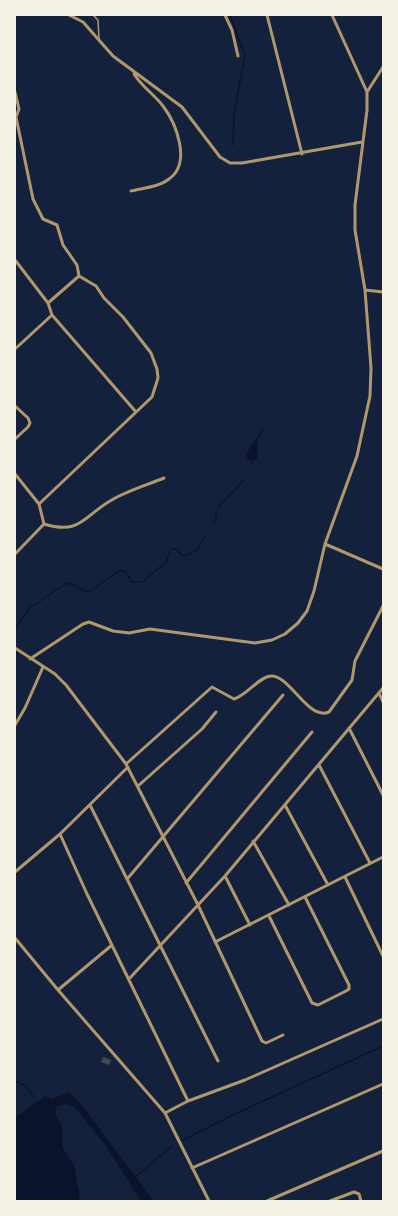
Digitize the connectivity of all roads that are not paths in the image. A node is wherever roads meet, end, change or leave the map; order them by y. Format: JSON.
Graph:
{"nodes":[{"id":1,"x":69,"y":15,"type":"edge"},
{"id":2,"x":93,"y":15,"type":"edge"},
{"id":3,"x":225,"y":15,"type":"edge"},
{"id":4,"x":267,"y":15,"type":"edge"},
{"id":5,"x":332,"y":15,"type":"edge"},
{"id":6,"x":99,"y":39,"type":"junction"},
{"id":7,"x":238,"y":56,"type":"dead end"},
{"id":8,"x":383,"y":67,"type":"edge"},
{"id":9,"x":133,"y":72,"type":"junction"},
{"id":10,"x":15,"y":92,"type":"edge"},
{"id":11,"x":367,"y":92,"type":"junction"},
{"id":12,"x":362,"y":142,"type":"junction"},
{"id":13,"x":302,"y":154,"type":"junction"},
{"id":14,"x":131,"y":191,"type":"dead end"},
{"id":15,"x":15,"y":260,"type":"edge"},
{"id":16,"x":79,"y":276,"type":"junction"},
{"id":17,"x":365,"y":290,"type":"junction"},
{"id":18,"x":383,"y":292,"type":"edge"},
{"id":19,"x":48,"y":303,"type":"junction"},
{"id":20,"x":52,"y":315,"type":"junction"},
{"id":21,"x":15,"y":349,"type":"edge"},
{"id":22,"x":15,"y":406,"type":"edge"},
{"id":23,"x":136,"y":412,"type":"junction"},
{"id":24,"x":15,"y":439,"type":"edge"},
{"id":25,"x":15,"y":474,"type":"edge"},
{"id":26,"x":164,"y":478,"type":"dead end"},
{"id":27,"x":39,"y":504,"type":"junction"},
{"id":28,"x":44,"y":524,"type":"junction"},
{"id":29,"x":325,"y":544,"type":"junction"},
{"id":30,"x":15,"y":554,"type":"edge"},
{"id":31,"x":383,"y":569,"type":"edge"},
{"id":32,"x":383,"y":606,"type":"edge"},
{"id":33,"x":15,"y":648,"type":"edge"},
{"id":34,"x":30,"y":659,"type":"junction"},
{"id":35,"x":44,"y":667,"type":"junction"},
{"id":36,"x":383,"y":688,"type":"edge"},
{"id":37,"x":379,"y":693,"type":"junction"},
{"id":38,"x":284,"y":695,"type":"dead end"},
{"id":39,"x":383,"y":702,"type":"edge"},
{"id":40,"x":216,"y":712,"type":"dead end"},
{"id":41,"x":15,"y":725,"type":"edge"},
{"id":42,"x":349,"y":728,"type":"junction"},
{"id":43,"x":312,"y":732,"type":"dead end"},
{"id":44,"x":319,"y":765,"type":"junction"},
{"id":45,"x":127,"y":766,"type":"junction"},
{"id":46,"x":138,"y":786,"type":"junction"},
{"id":47,"x":383,"y":794,"type":"edge"},
{"id":48,"x":90,"y":805,"type":"junction"},
{"id":49,"x":285,"y":805,"type":"junction"},
{"id":50,"x":60,"y":834,"type":"junction"},
{"id":51,"x":163,"y":838,"type":"junction"},
{"id":52,"x":253,"y":841,"type":"junction"},
{"id":53,"x":383,"y":857,"type":"edge"},
{"id":54,"x":370,"y":863,"type":"junction"},
{"id":55,"x":15,"y":872,"type":"edge"},
{"id":56,"x":225,"y":876,"type":"junction"},
{"id":57,"x":345,"y":877,"type":"junction"},
{"id":58,"x":128,"y":878,"type":"junction"},
{"id":59,"x":186,"y":883,"type":"junction"},
{"id":60,"x":328,"y":885,"type":"junction"},
{"id":61,"x":305,"y":897,"type":"junction"},
{"id":62,"x":198,"y":906,"type":"junction"},
{"id":63,"x":289,"y":906,"type":"junction"},
{"id":64,"x":269,"y":916,"type":"junction"},
{"id":65,"x":250,"y":925,"type":"junction"},
{"id":66,"x":15,"y":938,"type":"edge"},
{"id":67,"x":215,"y":942,"type":"junction"},
{"id":68,"x":112,"y":945,"type":"junction"},
{"id":69,"x":161,"y":945,"type":"junction"},
{"id":70,"x":383,"y":956,"type":"edge"},
{"id":71,"x":129,"y":979,"type":"junction"},
{"id":72,"x":58,"y":990,"type":"junction"},
{"id":73,"x":383,"y":1019,"type":"edge"},
{"id":74,"x":283,"y":1035,"type":"dead end"},
{"id":75,"x":218,"y":1061,"type":"dead end"},
{"id":76,"x":383,"y":1084,"type":"edge"},
{"id":77,"x":188,"y":1101,"type":"junction"},
{"id":78,"x":165,"y":1113,"type":"junction"},
{"id":79,"x":383,"y":1151,"type":"edge"},
{"id":80,"x":192,"y":1168,"type":"junction"},
{"id":81,"x":209,"y":1201,"type":"edge"},
{"id":82,"x":267,"y":1201,"type":"edge"},
{"id":83,"x":330,"y":1201,"type":"edge"},
{"id":84,"x":361,"y":1201,"type":"edge"}],
"edges":[{"from":1,"to":6,"type":"street"},
{"from":2,"to":6,"type":"lane"},
{"from":3,"to":7,"type":"street"},
{"from":4,"to":13,"type":"street"},
{"from":5,"to":11,"type":"street"},
{"from":6,"to":9,"type":"street"},
{"from":8,"to":11,"type":"street"},
{"from":9,"to":13,"type":"street"},
{"from":9,"to":14,"type":"street"},
{"from":10,"to":16,"type":"street"},
{"from":11,"to":12,"type":"street"},
{"from":12,"to":13,"type":"street"},
{"from":12,"to":17,"type":"street"},
{"from":15,"to":19,"type":"street"},
{"from":16,"to":19,"type":"street"},
{"from":16,"to":23,"type":"street"},
{"from":17,"to":18,"type":"street"},
{"from":17,"to":29,"type":"street"},
{"from":19,"to":20,"type":"street"},
{"from":20,"to":21,"type":"street"},
{"from":20,"to":23,"type":"street"},
{"from":22,"to":24,"type":"street"},
{"from":23,"to":27,"type":"street"},
{"from":25,"to":27,"type":"street"},
{"from":26,"to":28,"type":"street"},
{"from":27,"to":28,"type":"street"},
{"from":28,"to":30,"type":"street"},
{"from":29,"to":31,"type":"street"},
{"from":29,"to":34,"type":"street"},
{"from":32,"to":45,"type":"street"},
{"from":33,"to":34,"type":"street"},
{"from":34,"to":35,"type":"street"},
{"from":35,"to":41,"type":"street"},
{"from":35,"to":45,"type":"street"},
{"from":36,"to":37,"type":"street"},
{"from":37,"to":39,"type":"street"},
{"from":37,"to":42,"type":"street"},
{"from":38,"to":51,"type":"street"},
{"from":40,"to":46,"type":"street"},
{"from":42,"to":44,"type":"street"},
{"from":42,"to":47,"type":"street"},
{"from":43,"to":59,"type":"street"},
{"from":44,"to":49,"type":"street"},
{"from":44,"to":54,"type":"street"},
{"from":45,"to":46,"type":"street"},
{"from":45,"to":48,"type":"street"},
{"from":46,"to":51,"type":"street"},
{"from":48,"to":50,"type":"street"},
{"from":48,"to":58,"type":"street"},
{"from":49,"to":52,"type":"street"},
{"from":49,"to":60,"type":"street"},
{"from":50,"to":55,"type":"street"},
{"from":50,"to":68,"type":"street"},
{"from":51,"to":58,"type":"street"},
{"from":51,"to":59,"type":"street"},
{"from":52,"to":56,"type":"street"},
{"from":52,"to":63,"type":"street"},
{"from":53,"to":54,"type":"street"},
{"from":54,"to":57,"type":"street"},
{"from":56,"to":62,"type":"street"},
{"from":56,"to":65,"type":"street"},
{"from":57,"to":60,"type":"street"},
{"from":57,"to":70,"type":"street"},
{"from":58,"to":69,"type":"street"},
{"from":59,"to":62,"type":"street"},
{"from":60,"to":61,"type":"street"},
{"from":61,"to":63,"type":"street"},
{"from":61,"to":64,"type":"street"},
{"from":62,"to":67,"type":"street"},
{"from":62,"to":69,"type":"street"},
{"from":63,"to":64,"type":"street"},
{"from":64,"to":65,"type":"street"},
{"from":65,"to":67,"type":"street"},
{"from":66,"to":72,"type":"street"},
{"from":67,"to":74,"type":"street"},
{"from":68,"to":71,"type":"street"},
{"from":68,"to":72,"type":"street"},
{"from":69,"to":71,"type":"street"},
{"from":69,"to":75,"type":"street"},
{"from":71,"to":77,"type":"street"},
{"from":72,"to":78,"type":"street"},
{"from":73,"to":77,"type":"street"},
{"from":76,"to":80,"type":"street"},
{"from":77,"to":78,"type":"street"},
{"from":78,"to":80,"type":"street"},
{"from":79,"to":82,"type":"street"},
{"from":80,"to":81,"type":"street"},
{"from":83,"to":84,"type":"street"}]}
